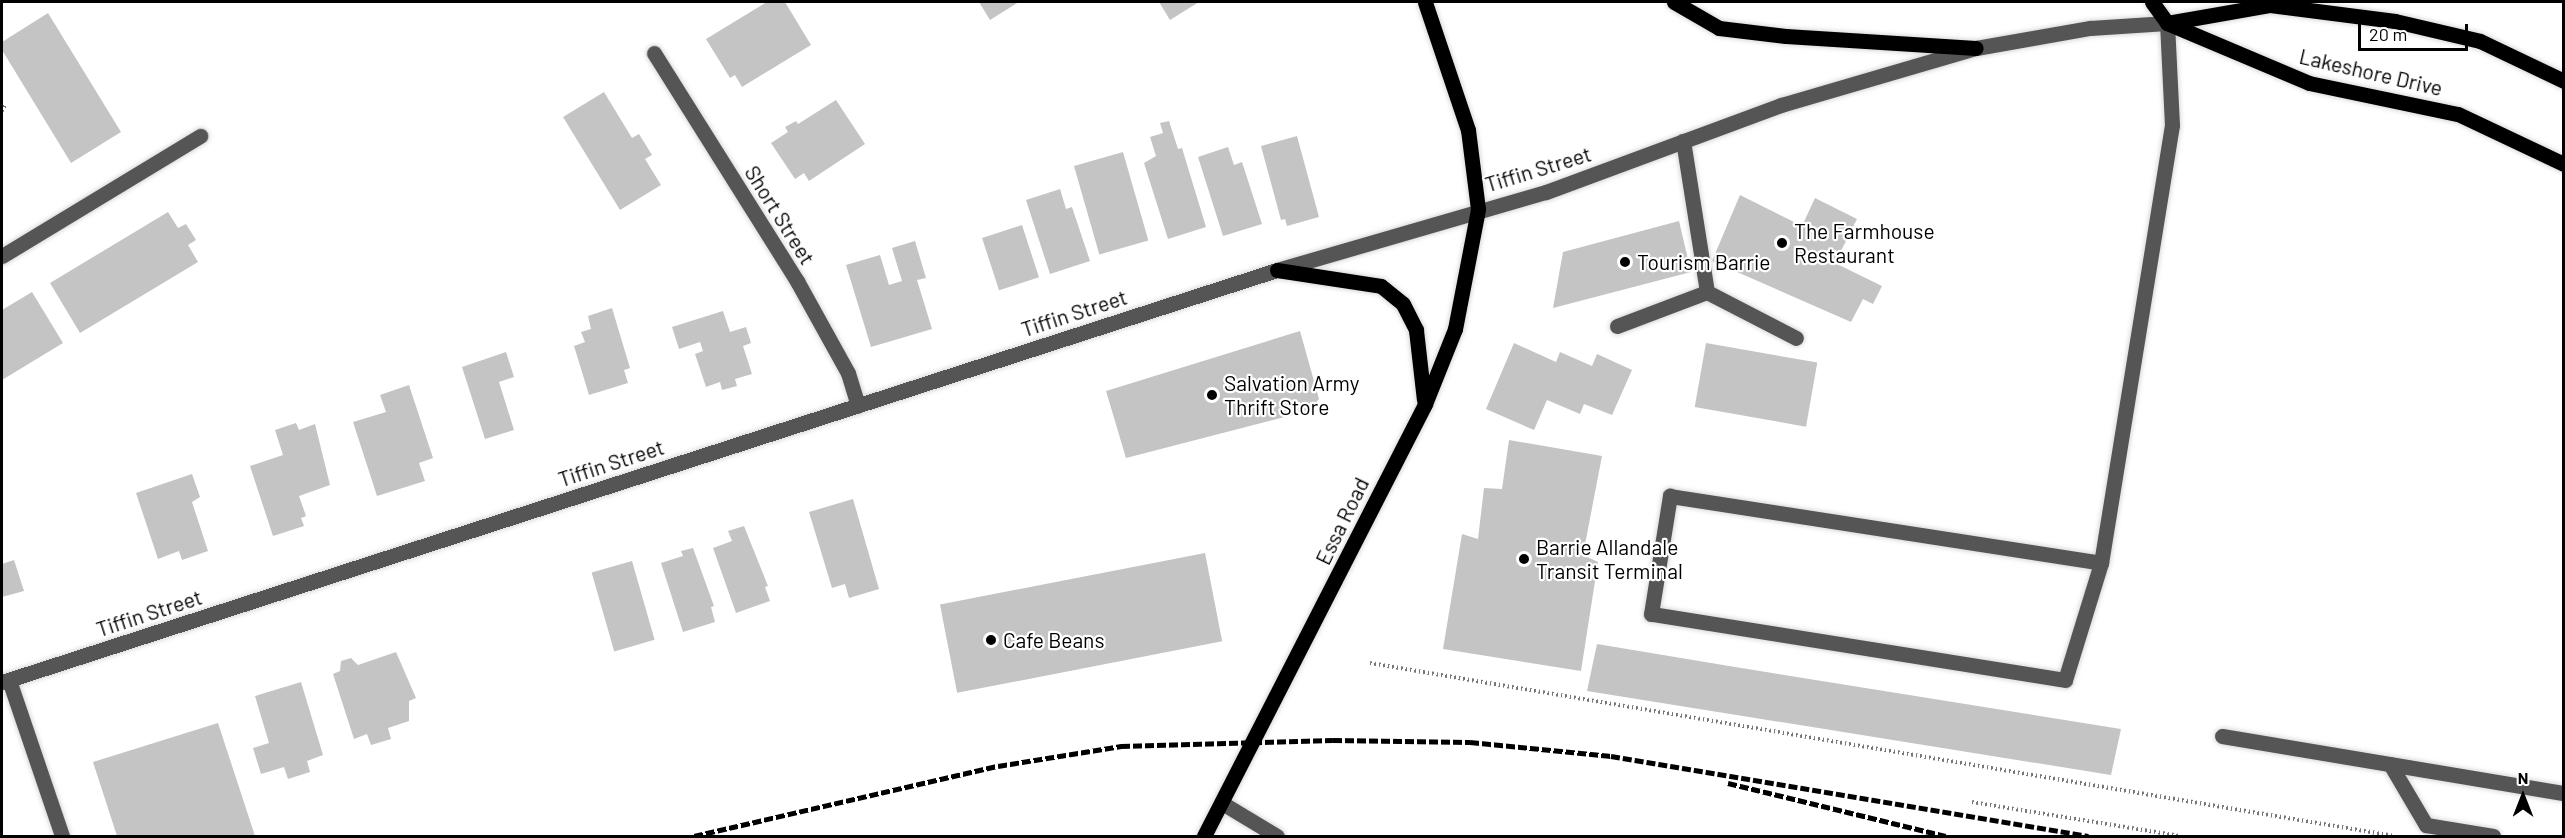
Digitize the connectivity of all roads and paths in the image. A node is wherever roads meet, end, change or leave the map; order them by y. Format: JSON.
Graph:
{"nodes":[{"id":1,"x":1425,"y":2,"type":"edge"},
{"id":2,"x":1674,"y":2,"type":"edge"},
{"id":3,"x":2152,"y":2,"type":"edge"},
{"id":4,"x":2167,"y":2,"type":"edge"},
{"id":5,"x":2167,"y":23,"type":"junction"},
{"id":6,"x":1976,"y":48,"type":"junction"},
{"id":7,"x":654,"y":53,"type":"dead end"},
{"id":8,"x":2564,"y":81,"type":"edge"},
{"id":9,"x":5,"y":105,"type":"dead end"},
{"id":10,"x":2,"y":111,"type":"edge"},
{"id":11,"x":200,"y":136,"type":"dead end"},
{"id":12,"x":1683,"y":141,"type":"junction"},
{"id":13,"x":2564,"y":164,"type":"edge"},
{"id":14,"x":1478,"y":209,"type":"junction"},
{"id":15,"x":2,"y":256,"type":"edge"},
{"id":16,"x":1277,"y":270,"type":"junction"},
{"id":17,"x":1707,"y":292,"type":"junction"},
{"id":18,"x":1617,"y":326,"type":"dead end"},
{"id":19,"x":1796,"y":338,"type":"dead end"},
{"id":20,"x":1425,"y":404,"type":"junction"},
{"id":21,"x":858,"y":406,"type":"junction"},
{"id":22,"x":2101,"y":563,"type":"junction"},
{"id":23,"x":1370,"y":663,"type":"dead end"},
{"id":24,"x":5,"y":681,"type":"edge"},
{"id":25,"x":2222,"y":736,"type":"dead end"},
{"id":26,"x":2390,"y":764,"type":"junction"},
{"id":27,"x":2564,"y":793,"type":"edge"},
{"id":28,"x":1972,"y":802,"type":"dead end"},
{"id":29,"x":1222,"y":803,"type":"junction"},
{"id":30,"x":62,"y":837,"type":"edge"},
{"id":31,"x":1204,"y":837,"type":"edge"},
{"id":32,"x":1277,"y":837,"type":"edge"},
{"id":33,"x":2180,"y":837,"type":"edge"},
{"id":34,"x":2394,"y":837,"type":"edge"},
{"id":35,"x":2493,"y":837,"type":"edge"}],
"edges":[{"from":1,"to":14,"type":"main road","name":"Essa Road"},
{"from":2,"to":6,"type":"main road"},
{"from":3,"to":5,"type":"main road"},
{"from":4,"to":5,"type":"main road"},
{"from":5,"to":6,"type":"street","name":"Tiffin Street"},
{"from":5,"to":8,"type":"main road"},
{"from":5,"to":13,"type":"main road","name":"Lakeshore Drive"},
{"from":5,"to":22,"type":"street"},
{"from":6,"to":12,"type":"street","name":"Tiffin Street"},
{"from":7,"to":21,"type":"street","name":"Short Street"},
{"from":9,"to":10,"type":"path"},
{"from":11,"to":15,"type":"street"},
{"from":12,"to":14,"type":"street","name":"Tiffin Street"},
{"from":12,"to":17,"type":"street"},
{"from":14,"to":16,"type":"street","name":"Tiffin Street"},
{"from":14,"to":20,"type":"main road","name":"Essa Road"},
{"from":16,"to":20,"type":"main road"},
{"from":16,"to":21,"type":"street","name":"Tiffin Street"},
{"from":17,"to":18,"type":"street"},
{"from":17,"to":19,"type":"street"},
{"from":20,"to":29,"type":"main road","name":"Essa Road"},
{"from":21,"to":24,"type":"street","name":"Tiffin Street"},
{"from":22,"to":22,"type":"street"},
{"from":23,"to":34,"type":"path"},
{"from":24,"to":30,"type":"street"},
{"from":25,"to":26,"type":"street"},
{"from":26,"to":27,"type":"street"},
{"from":26,"to":35,"type":"street"},
{"from":28,"to":33,"type":"path"},
{"from":29,"to":31,"type":"main road","name":"Essa Road"},
{"from":29,"to":32,"type":"street"}]}
